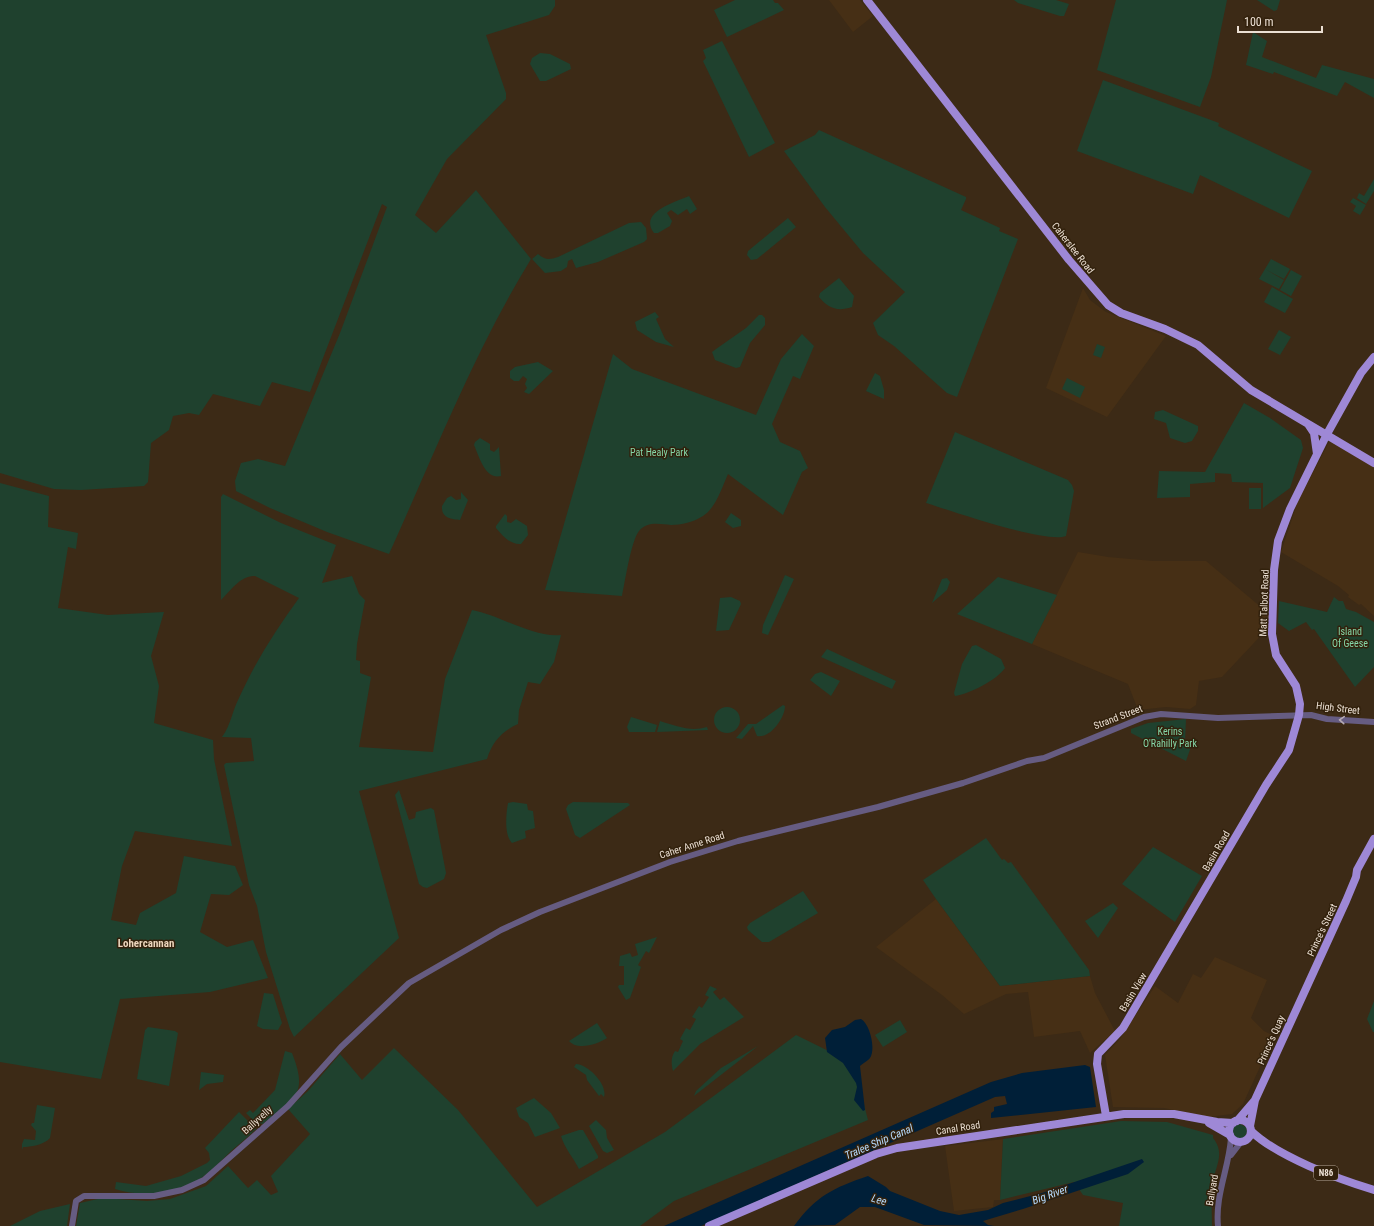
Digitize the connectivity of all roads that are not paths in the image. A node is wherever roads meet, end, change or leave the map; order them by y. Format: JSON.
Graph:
{"nodes":[{"id":1,"x":867,"y":0,"type":"edge"},
{"id":2,"x":1374,"y":357,"type":"edge"},
{"id":3,"x":1308,"y":423,"type":"junction"},
{"id":4,"x":1327,"y":434,"type":"junction"},
{"id":5,"x":1317,"y":455,"type":"junction"},
{"id":6,"x":1374,"y":463,"type":"edge"},
{"id":7,"x":1298,"y":717,"type":"junction"},
{"id":8,"x":1374,"y":722,"type":"edge"},
{"id":9,"x":992,"y":772,"type":"joint"},
{"id":10,"x":1270,"y":779,"type":"joint"},
{"id":11,"x":1374,"y":832,"type":"edge"},
{"id":12,"x":1374,"y":839,"type":"edge"},
{"id":13,"x":1371,"y":852,"type":"edge"},
{"id":14,"x":1180,"y":933,"type":"joint"},
{"id":15,"x":414,"y":979,"type":"joint"},
{"id":16,"x":1305,"y":990,"type":"joint"},
{"id":17,"x":1255,"y":1100,"type":"junction"},
{"id":18,"x":1106,"y":1116,"type":"junction"},
{"id":19,"x":1201,"y":1120,"type":"junction"},
{"id":20,"x":1235,"y":1122,"type":"junction"},
{"id":21,"x":1250,"y":1129,"type":"junction"},
{"id":22,"x":1231,"y":1136,"type":"junction"},
{"id":23,"x":1244,"y":1141,"type":"junction"},
{"id":24,"x":1275,"y":1148,"type":"junction"},
{"id":25,"x":1229,"y":1158,"type":"junction"},
{"id":26,"x":1374,"y":1190,"type":"edge"},
{"id":27,"x":72,"y":1226,"type":"edge"},
{"id":28,"x":709,"y":1226,"type":"edge"},
{"id":29,"x":1218,"y":1226,"type":"edge"}],
"edges":[{"from":1,"to":3,"type":"main road","name":"Caherslee Road"},
{"from":2,"to":4,"type":"main road","name":"Matt Talbot Road"},
{"from":3,"to":4,"type":"main road","name":"Caherslee Road"},
{"from":3,"to":5,"type":"main road"},
{"from":4,"to":5,"type":"main road","name":"Matt Talbot Road"},
{"from":4,"to":6,"type":"main road","name":"Caherslee Road"},
{"from":5,"to":7,"type":"main road","name":"Matt Talbot Road"},
{"from":8,"to":7,"type":"street","name":"High Street","one_way":true},
{"from":7,"to":9,"type":"street","name":"Strand Street"},
{"from":7,"to":10,"type":"main road","name":"Matt Talbot Road"},
{"from":9,"to":15,"type":"street","name":"Caher Anne Road"},
{"from":10,"to":14,"type":"main road","name":"Basin Road"},
{"from":11,"to":12,"type":"main road"},
{"from":12,"to":13,"type":"main road","name":"Prince's Street"},
{"from":13,"to":16,"type":"main road","name":"Prince's Street"},
{"from":14,"to":18,"type":"main road","name":"Basin View"},
{"from":15,"to":27,"type":"street","name":"Ballyvelly"},
{"from":16,"to":17,"type":"main road","name":"Prince's Quay"},
{"from":17,"to":20,"type":"main road","name":"Prince's Quay"},
{"from":17,"to":21,"type":"main road","name":"Prince's Quay"},
{"from":18,"to":19,"type":"main road","name":"Canal Road","number":"N86"},
{"from":18,"to":28,"type":"main road","name":"Canal Road","number":"N86"},
{"from":19,"to":20,"type":"main road","number":"N86"},
{"from":19,"to":22,"type":"main road","number":"N86"},
{"from":20,"to":21,"type":"main road","number":"N86"},
{"from":20,"to":22,"type":"main road"},
{"from":21,"to":23,"type":"main road"},
{"from":21,"to":24,"type":"main road","number":"N86"},
{"from":22,"to":23,"type":"main road","number":"N86"},
{"from":22,"to":25,"type":"street"},
{"from":23,"to":24,"type":"main road","number":"N86"},
{"from":23,"to":25,"type":"street"},
{"from":24,"to":26,"type":"main road","number":"N86"},
{"from":25,"to":29,"type":"street","name":"Ballyard"}]}
